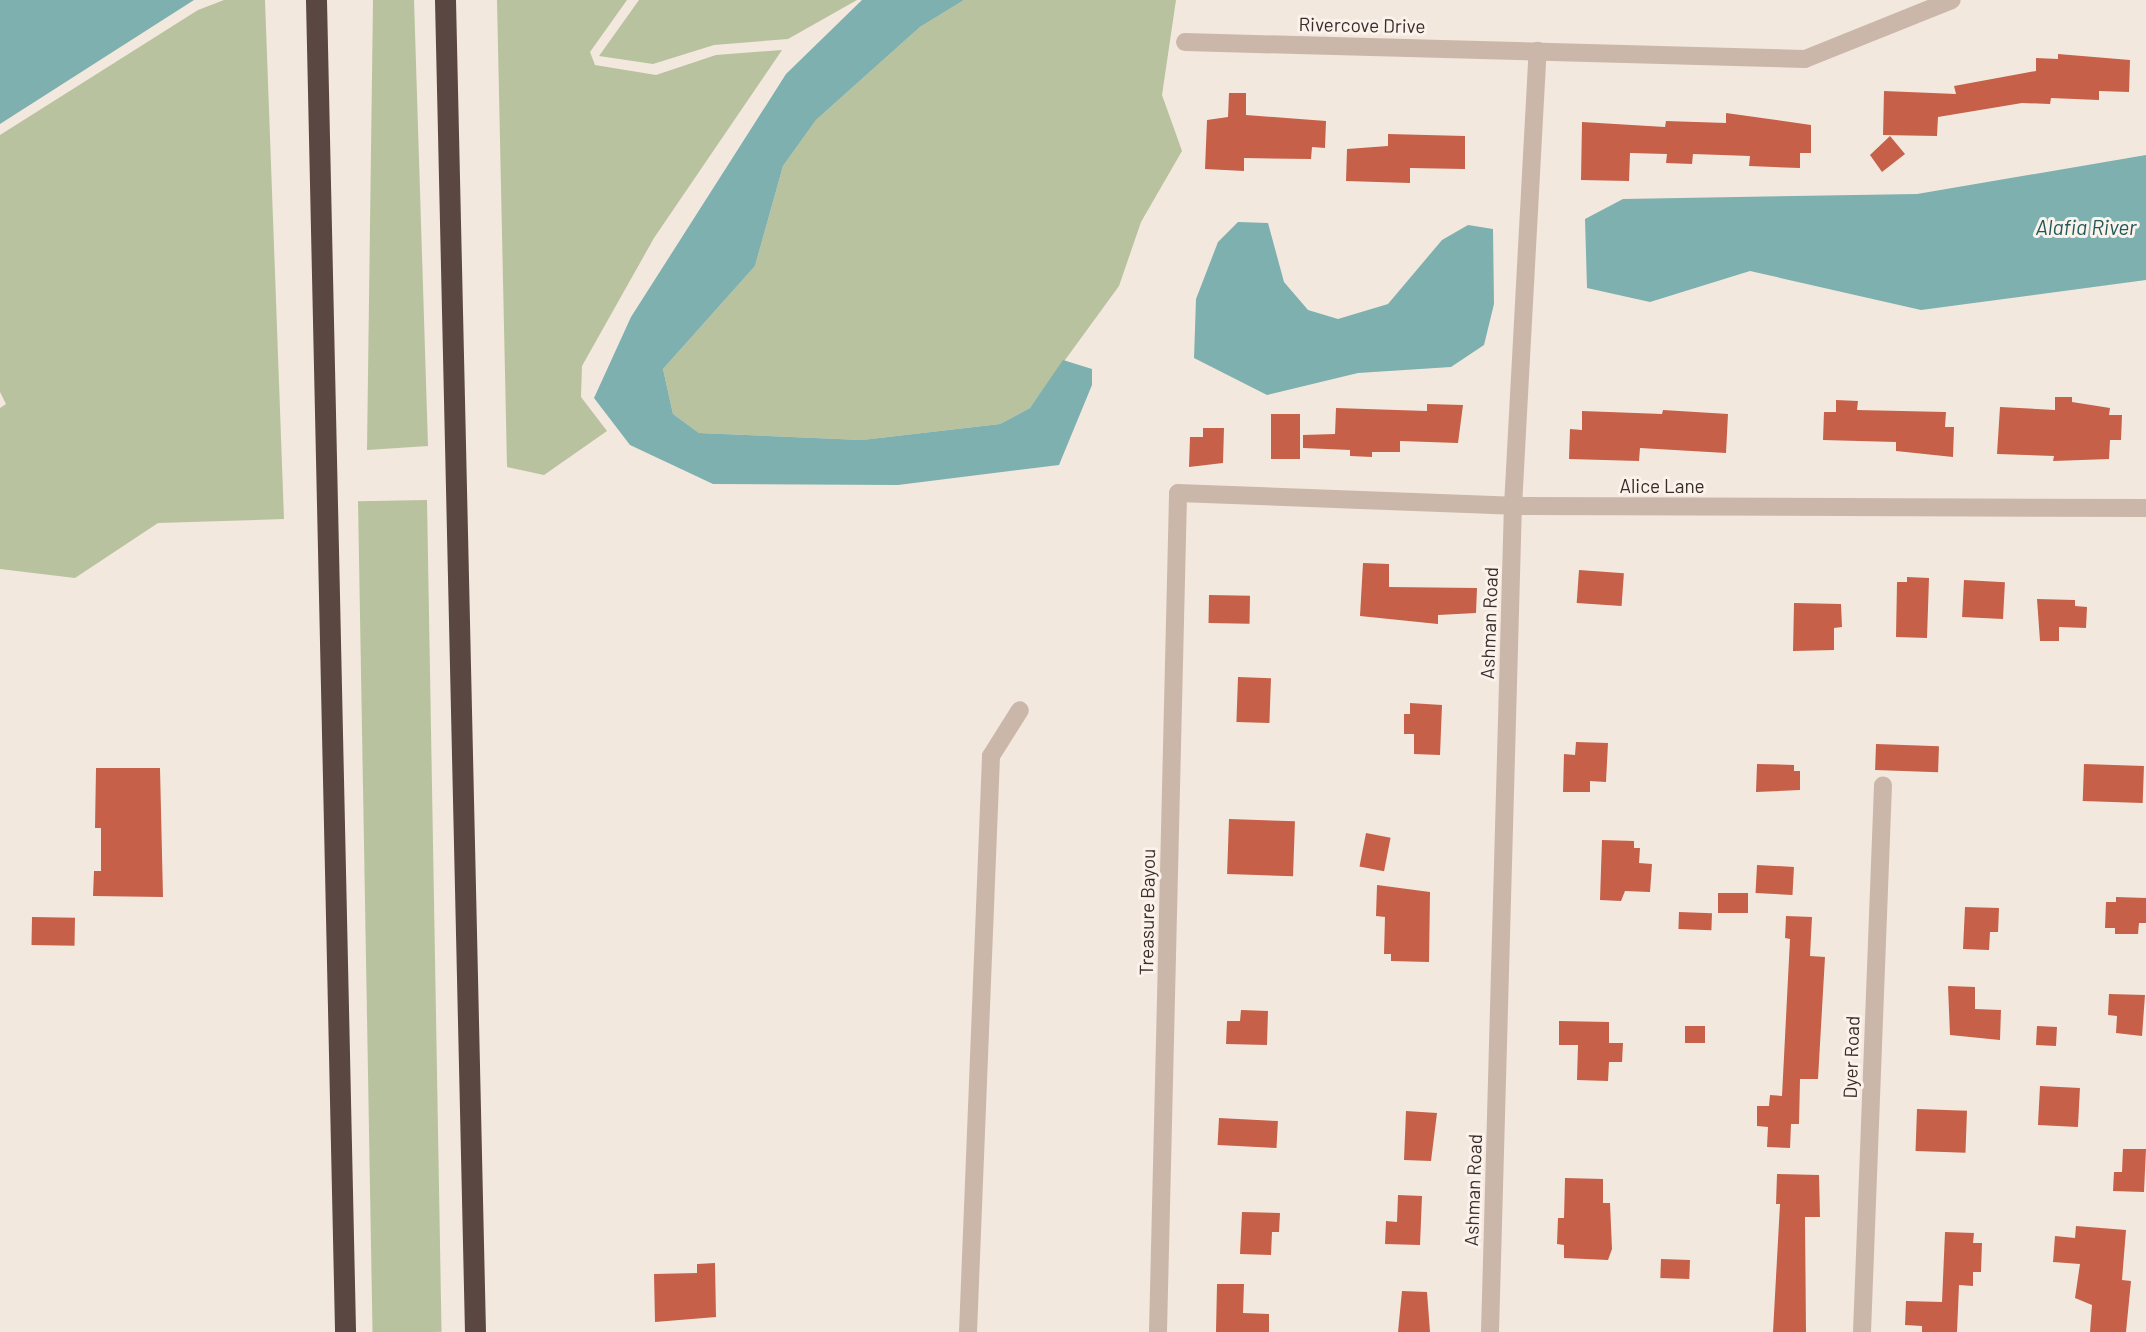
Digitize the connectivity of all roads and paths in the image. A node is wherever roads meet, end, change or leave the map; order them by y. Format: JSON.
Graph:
{"nodes":[{"id":1,"x":316,"y":0,"type":"edge"},
{"id":2,"x":445,"y":0,"type":"edge"},
{"id":3,"x":1952,"y":0,"type":"edge"},
{"id":4,"x":1185,"y":42,"type":"dead end"},
{"id":5,"x":1538,"y":51,"type":"junction"},
{"id":6,"x":1178,"y":493,"type":"joint"},
{"id":7,"x":1513,"y":506,"type":"junction"},
{"id":8,"x":2146,"y":508,"type":"edge"},
{"id":9,"x":1020,"y":710,"type":"dead end"},
{"id":10,"x":1883,"y":785,"type":"dead end"},
{"id":11,"x":345,"y":1332,"type":"edge"},
{"id":12,"x":475,"y":1332,"type":"edge"},
{"id":13,"x":968,"y":1332,"type":"edge"},
{"id":14,"x":1158,"y":1332,"type":"edge"},
{"id":15,"x":1490,"y":1332,"type":"edge"},
{"id":16,"x":1862,"y":1332,"type":"edge"}],
"edges":[{"from":1,"to":11,"type":"highway"},
{"from":2,"to":12,"type":"highway"},
{"from":3,"to":5,"type":"street"},
{"from":4,"to":5,"type":"street","name":"Rivercove Drive"},
{"from":5,"to":7,"type":"street","name":"Ashman Road"},
{"from":6,"to":7,"type":"street","name":"Alice Lane"},
{"from":6,"to":14,"type":"street","name":"Treasure Bayou"},
{"from":7,"to":8,"type":"street","name":"Alice Lane"},
{"from":7,"to":15,"type":"street","name":"Ashman Road"},
{"from":9,"to":13,"type":"street"},
{"from":10,"to":16,"type":"street","name":"Dyer Road"}]}
